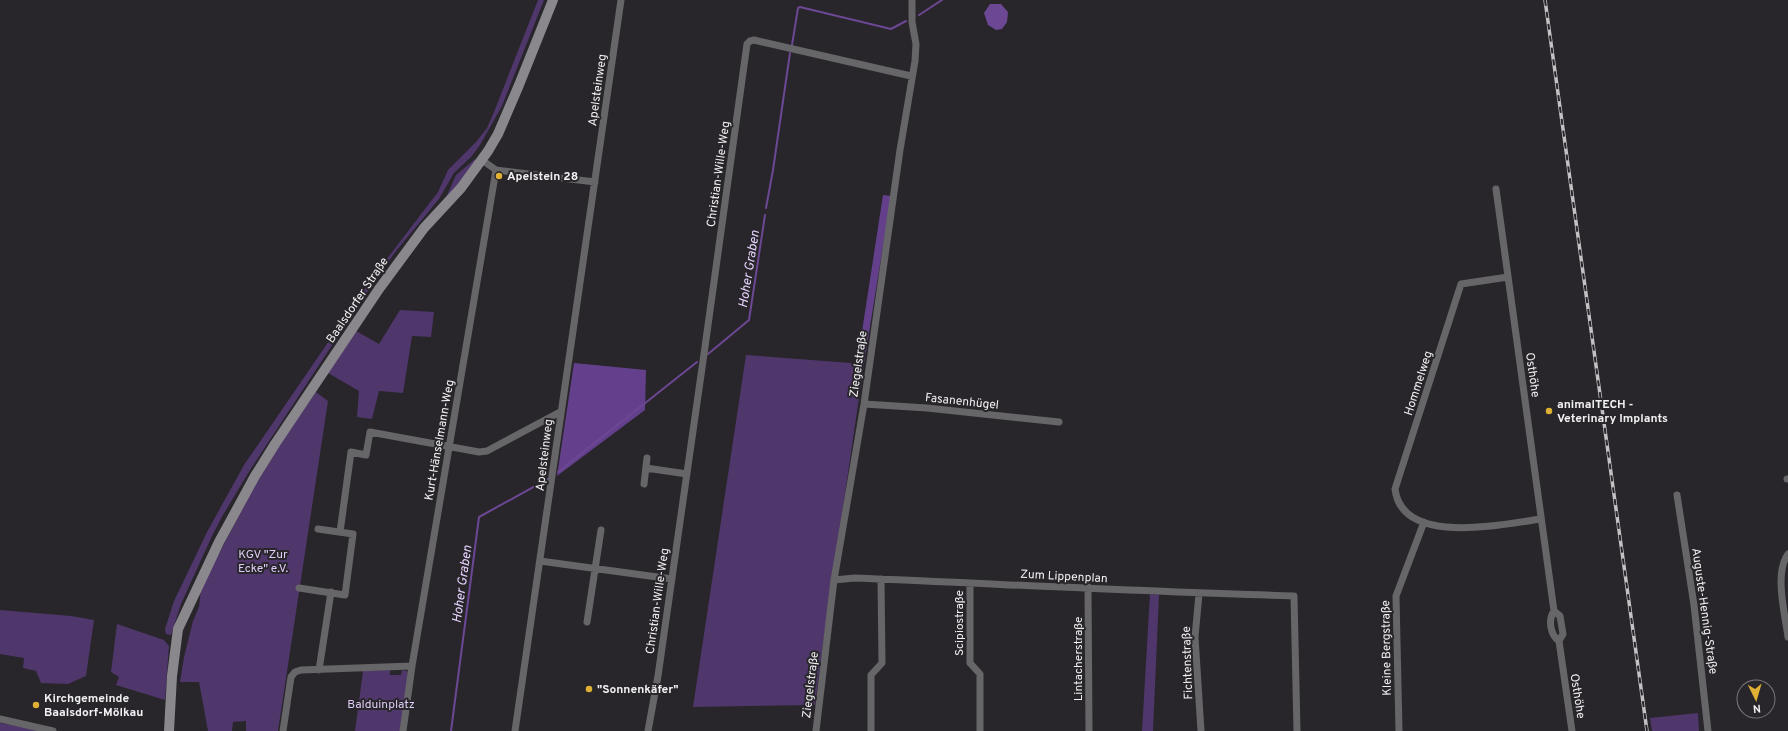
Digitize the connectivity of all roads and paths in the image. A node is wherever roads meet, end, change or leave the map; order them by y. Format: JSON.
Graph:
{"nodes":[{"id":1,"x":553,"y":0,"type":"edge"},
{"id":2,"x":621,"y":0,"type":"edge"},
{"id":3,"x":912,"y":0,"type":"edge"},
{"id":4,"x":911,"y":76,"type":"junction"},
{"id":5,"x":482,"y":160,"type":"junction"},
{"id":6,"x":496,"y":170,"type":"junction"},
{"id":7,"x":595,"y":182,"type":"junction"},
{"id":8,"x":1496,"y":189,"type":"dead end"},
{"id":9,"x":1508,"y":277,"type":"junction"},
{"id":10,"x":864,"y":404,"type":"junction"},
{"id":11,"x":560,"y":412,"type":"junction"},
{"id":12,"x":1059,"y":422,"type":"dead end"},
{"id":13,"x":450,"y":446,"type":"junction"},
{"id":14,"x":647,"y":458,"type":"dead end"},
{"id":15,"x":646,"y":468,"type":"junction"},
{"id":16,"x":687,"y":474,"type":"junction"},
{"id":17,"x":644,"y":484,"type":"dead end"},
{"id":18,"x":1677,"y":495,"type":"dead end"},
{"id":19,"x":1542,"y":519,"type":"junction"},
{"id":20,"x":1424,"y":522,"type":"junction"},
{"id":21,"x":318,"y":529,"type":"dead end"},
{"id":22,"x":601,"y":530,"type":"dead end"},
{"id":23,"x":340,"y":532,"type":"junction"},
{"id":24,"x":1788,"y":554,"type":"edge"},
{"id":25,"x":540,"y":561,"type":"junction"},
{"id":26,"x":596,"y":568,"type":"junction"},
{"id":27,"x":672,"y":579,"type":"junction"},
{"id":28,"x":881,"y":579,"type":"junction"},
{"id":29,"x":834,"y":580,"type":"junction"},
{"id":30,"x":970,"y":583,"type":"junction"},
{"id":31,"x":299,"y":588,"type":"dead end"},
{"id":32,"x":1088,"y":588,"type":"junction"},
{"id":33,"x":331,"y":592,"type":"junction"},
{"id":34,"x":1199,"y":594,"type":"junction"},
{"id":35,"x":587,"y":622,"type":"dead end"},
{"id":36,"x":1788,"y":637,"type":"edge"},
{"id":37,"x":412,"y":666,"type":"junction"},
{"id":38,"x":319,"y":670,"type":"junction"},
{"id":39,"x":0,"y":719,"type":"edge"},
{"id":40,"x":53,"y":731,"type":"edge"},
{"id":41,"x":169,"y":731,"type":"edge"},
{"id":42,"x":283,"y":731,"type":"edge"},
{"id":43,"x":403,"y":731,"type":"edge"},
{"id":44,"x":515,"y":731,"type":"edge"},
{"id":45,"x":648,"y":731,"type":"edge"},
{"id":46,"x":816,"y":731,"type":"edge"},
{"id":47,"x":871,"y":731,"type":"edge"},
{"id":48,"x":980,"y":731,"type":"edge"},
{"id":49,"x":1089,"y":731,"type":"edge"},
{"id":50,"x":1200,"y":731,"type":"edge"},
{"id":51,"x":1297,"y":731,"type":"edge"},
{"id":52,"x":1399,"y":731,"type":"edge"},
{"id":53,"x":1572,"y":731,"type":"edge"},
{"id":54,"x":1708,"y":731,"type":"edge"}],
"edges":[{"from":1,"to":5,"type":"main road","name":"Baalsdorfer Straße"},
{"from":2,"to":7,"type":"street","name":"Apelsteinweg"},
{"from":3,"to":4,"type":"street","name":"Ziegelstraße"},
{"from":4,"to":10,"type":"street","name":"Ziegelstraße"},
{"from":4,"to":16,"type":"street","name":"Christian-Wille-Weg"},
{"from":5,"to":6,"type":"street"},
{"from":5,"to":41,"type":"main road","name":"Baalsdorfer Straße"},
{"from":6,"to":7,"type":"street"},
{"from":6,"to":13,"type":"street","name":"Kurt-Hänselmann-Weg"},
{"from":7,"to":11,"type":"street","name":"Apelsteinweg"},
{"from":8,"to":9,"type":"street","name":"Osthöhe"},
{"from":9,"to":19,"type":"street","name":"Osthöhe"},
{"from":9,"to":20,"type":"street","name":"Hommelweg"},
{"from":10,"to":12,"type":"street","name":"Fasanenhügel"},
{"from":10,"to":29,"type":"street","name":"Ziegelstraße"},
{"from":11,"to":13,"type":"street"},
{"from":11,"to":25,"type":"street","name":"Apelsteinweg"},
{"from":13,"to":23,"type":"street"},
{"from":13,"to":37,"type":"street","name":"Kurt-Hänselmann-Weg"},
{"from":14,"to":15,"type":"street"},
{"from":15,"to":16,"type":"street"},
{"from":15,"to":17,"type":"street"},
{"from":16,"to":27,"type":"street","name":"Christian-Wille-Weg"},
{"from":18,"to":54,"type":"street","name":"Auguste-Hennig-Straße"},
{"from":19,"to":20,"type":"street"},
{"from":19,"to":53,"type":"street","name":"Osthöhe"},
{"from":20,"to":52,"type":"street","name":"Kleine Bergstraße"},
{"from":21,"to":23,"type":"street"},
{"from":22,"to":26,"type":"street"},
{"from":23,"to":33,"type":"street"},
{"from":24,"to":36,"type":"street"},
{"from":25,"to":26,"type":"street"},
{"from":25,"to":44,"type":"street","name":"Apelsteinweg"},
{"from":26,"to":27,"type":"street"},
{"from":26,"to":35,"type":"street"},
{"from":27,"to":45,"type":"street","name":"Christian-Wille-Weg"},
{"from":28,"to":29,"type":"street","name":"Zum Lippenplan"},
{"from":28,"to":30,"type":"street","name":"Zum Lippenplan"},
{"from":28,"to":47,"type":"street"},
{"from":29,"to":46,"type":"street","name":"Ziegelstraße"},
{"from":30,"to":32,"type":"street","name":"Zum Lippenplan"},
{"from":30,"to":48,"type":"street","name":"Scipiostraße"},
{"from":31,"to":33,"type":"street"},
{"from":32,"to":34,"type":"street","name":"Zum Lippenplan"},
{"from":32,"to":49,"type":"street","name":"Lintacherstraße"},
{"from":33,"to":38,"type":"street"},
{"from":34,"to":50,"type":"street","name":"Fichtenstraße"},
{"from":34,"to":51,"type":"street","name":"Zum Lippenplan"},
{"from":37,"to":38,"type":"street"},
{"from":37,"to":43,"type":"street","name":"Kurt-Hänselmann-Weg"},
{"from":38,"to":42,"type":"street"},
{"from":39,"to":40,"type":"street"}]}
